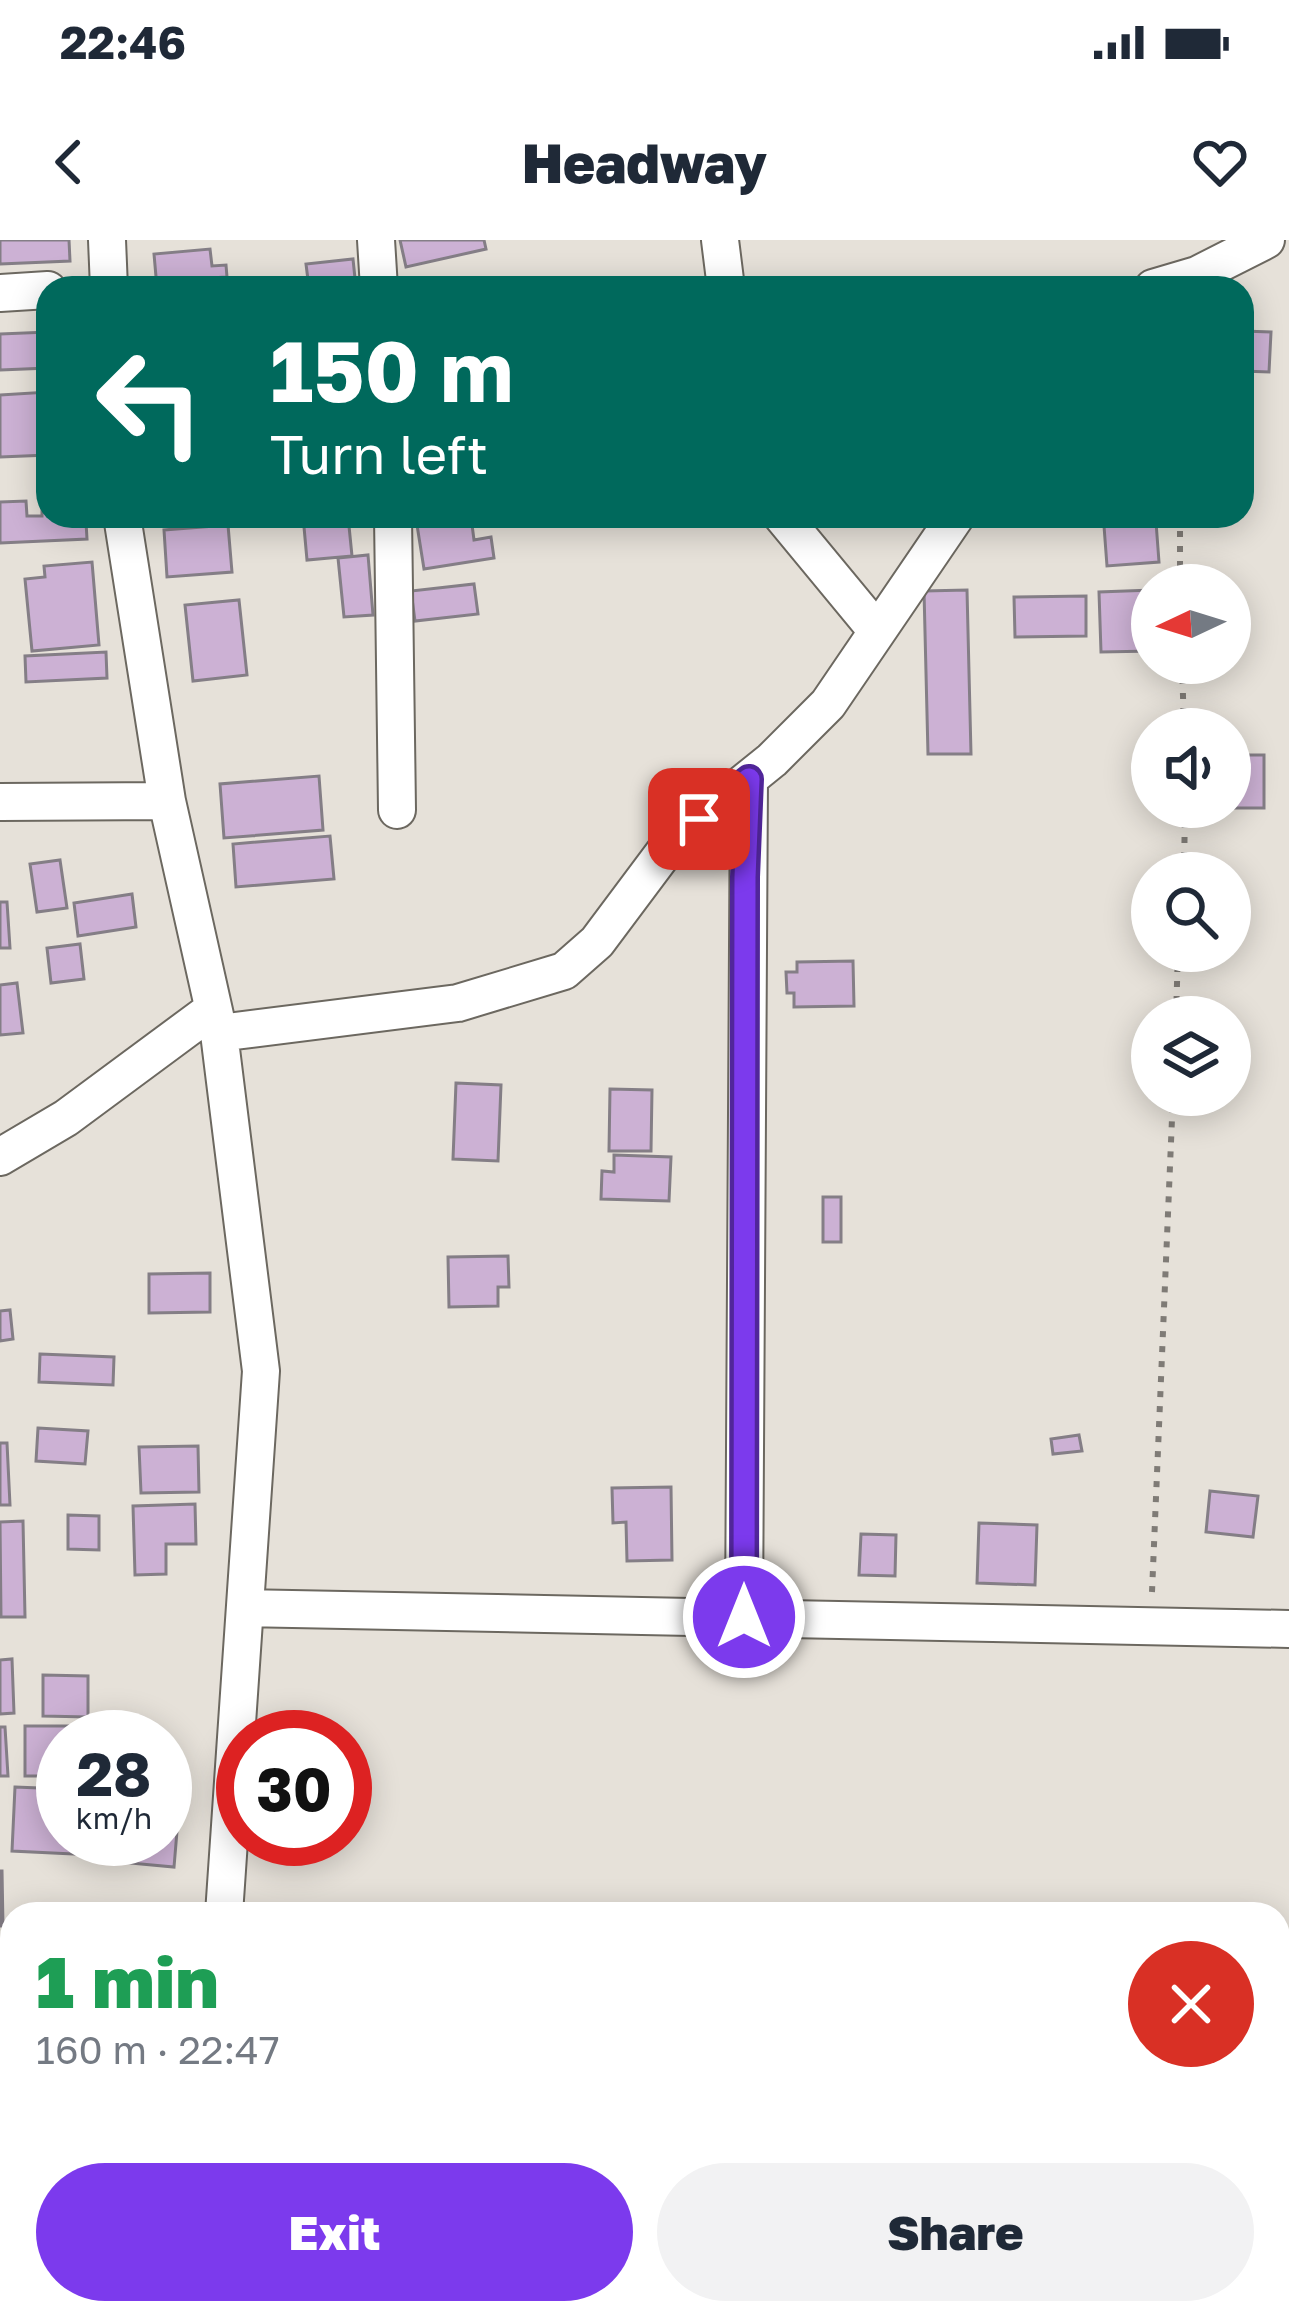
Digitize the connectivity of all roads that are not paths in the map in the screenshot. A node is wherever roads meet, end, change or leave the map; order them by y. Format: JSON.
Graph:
{"nodes":[{"id":1,"x":107,"y":240,"type":"edge"},
{"id":2,"x":376,"y":240,"type":"edge"},
{"id":3,"x":720,"y":240,"type":"edge"},
{"id":4,"x":1265,"y":240,"type":"edge"},
{"id":5,"x":108,"y":276,"type":"edge"},
{"id":6,"x":378,"y":276,"type":"edge"},
{"id":7,"x":724,"y":276,"type":"edge"},
{"id":8,"x":1190,"y":276,"type":"edge"},
{"id":9,"x":36,"y":290,"type":"edge"},
{"id":10,"x":0,"y":292,"type":"edge"},
{"id":11,"x":124,"y":528,"type":"edge"},
{"id":12,"x":393,"y":528,"type":"edge"},
{"id":13,"x":792,"y":528,"type":"edge"},
{"id":14,"x":948,"y":528,"type":"edge"},
{"id":15,"x":878,"y":631,"type":"junction"},
{"id":16,"x":749,"y":779,"type":"junction"},
{"id":17,"x":167,"y":800,"type":"junction"},
{"id":18,"x":0,"y":802,"type":"edge"},
{"id":19,"x":397,"y":810,"type":"dead end"},
{"id":20,"x":215,"y":1021,"type":"junction"},
{"id":21,"x":0,"y":1157,"type":"edge"},
{"id":22,"x":245,"y":1608,"type":"junction"},
{"id":23,"x":744,"y":1617,"type":"junction"},
{"id":24,"x":1289,"y":1629,"type":"edge"},
{"id":25,"x":225,"y":1902,"type":"edge"}],
"edges":[{"from":1,"to":5,"type":"street"},
{"from":2,"to":6,"type":"street"},
{"from":3,"to":7,"type":"street"},
{"from":4,"to":8,"type":"street"},
{"from":9,"to":10,"type":"street"},
{"from":11,"to":17,"type":"street"},
{"from":12,"to":19,"type":"street"},
{"from":13,"to":15,"type":"street"},
{"from":14,"to":15,"type":"street"},
{"from":15,"to":16,"type":"street"},
{"from":16,"to":20,"type":"street"},
{"from":16,"to":23,"type":"street"},
{"from":17,"to":18,"type":"street"},
{"from":17,"to":20,"type":"street"},
{"from":20,"to":21,"type":"street"},
{"from":20,"to":22,"type":"street"},
{"from":22,"to":23,"type":"street"},
{"from":22,"to":25,"type":"street"},
{"from":23,"to":24,"type":"street"}]}
